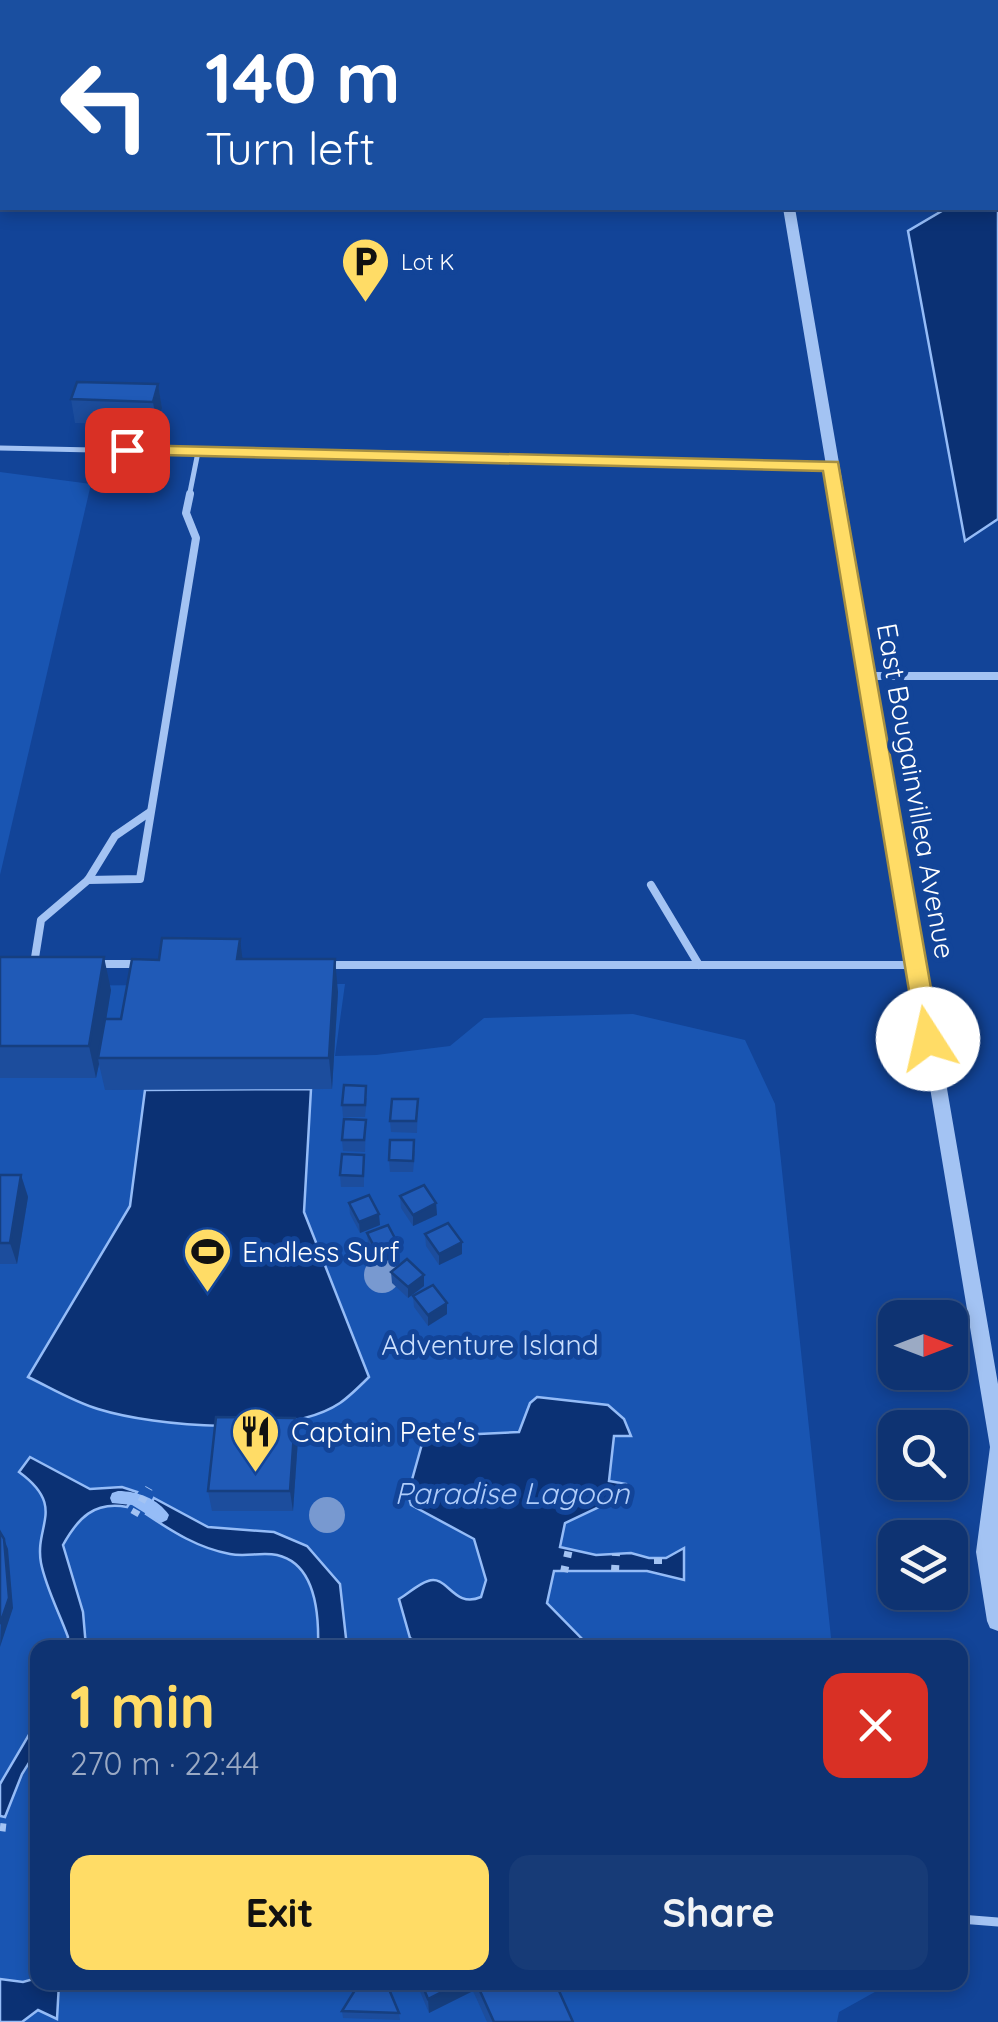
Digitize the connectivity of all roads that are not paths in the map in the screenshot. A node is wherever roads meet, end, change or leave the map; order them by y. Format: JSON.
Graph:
{"nodes":[{"id":1,"x":789,"y":210,"type":"edge"},
{"id":2,"x":0,"y":448,"type":"edge"},
{"id":3,"x":198,"y":452,"type":"junction"},
{"id":4,"x":832,"y":466,"type":"junction"},
{"id":5,"x":866,"y":676,"type":"junction"},
{"id":6,"x":998,"y":676,"type":"edge"},
{"id":7,"x":151,"y":811,"type":"junction"},
{"id":8,"x":88,"y":880,"type":"junction"},
{"id":9,"x":650,"y":884,"type":"dead end"},
{"id":10,"x":17,"y":964,"type":"edge"},
{"id":11,"x":34,"y":964,"type":"junction"},
{"id":12,"x":53,"y":964,"type":"edge"},
{"id":13,"x":92,"y":964,"type":"edge"},
{"id":14,"x":150,"y":964,"type":"edge"},
{"id":15,"x":323,"y":965,"type":"edge"},
{"id":16,"x":698,"y":965,"type":"junction"},
{"id":17,"x":916,"y":965,"type":"junction"},
{"id":18,"x":998,"y":1443,"type":"edge"},
{"id":19,"x":998,"y":1450,"type":"edge"},
{"id":20,"x":998,"y":1622,"type":"edge"},
{"id":21,"x":968,"y":1920,"type":"edge"},
{"id":22,"x":998,"y":1922,"type":"edge"}],
"edges":[{"from":1,"to":4,"type":"street","name":"East Bougainvillea Avenue"},
{"from":2,"to":3,"type":"lane"},
{"from":3,"to":4,"type":"lane"},
{"from":3,"to":7,"type":"lane"},
{"from":4,"to":5,"type":"street","name":"East Bougainvillea Avenue"},
{"from":5,"to":6,"type":"lane"},
{"from":5,"to":17,"type":"street","name":"East Bougainvillea Avenue"},
{"from":7,"to":8,"type":"lane"},
{"from":7,"to":8,"type":"lane"},
{"from":8,"to":11,"type":"lane"},
{"from":9,"to":16,"type":"lane"},
{"from":10,"to":11,"type":"lane"},
{"from":11,"to":12,"type":"lane"},
{"from":13,"to":14,"type":"lane"},
{"from":15,"to":16,"type":"lane"},
{"from":16,"to":17,"type":"lane"},
{"from":17,"to":18,"type":"street","name":"East Bougainvillea Avenue"},
{"from":19,"to":20,"type":"street"},
{"from":21,"to":22,"type":"lane"}]}
